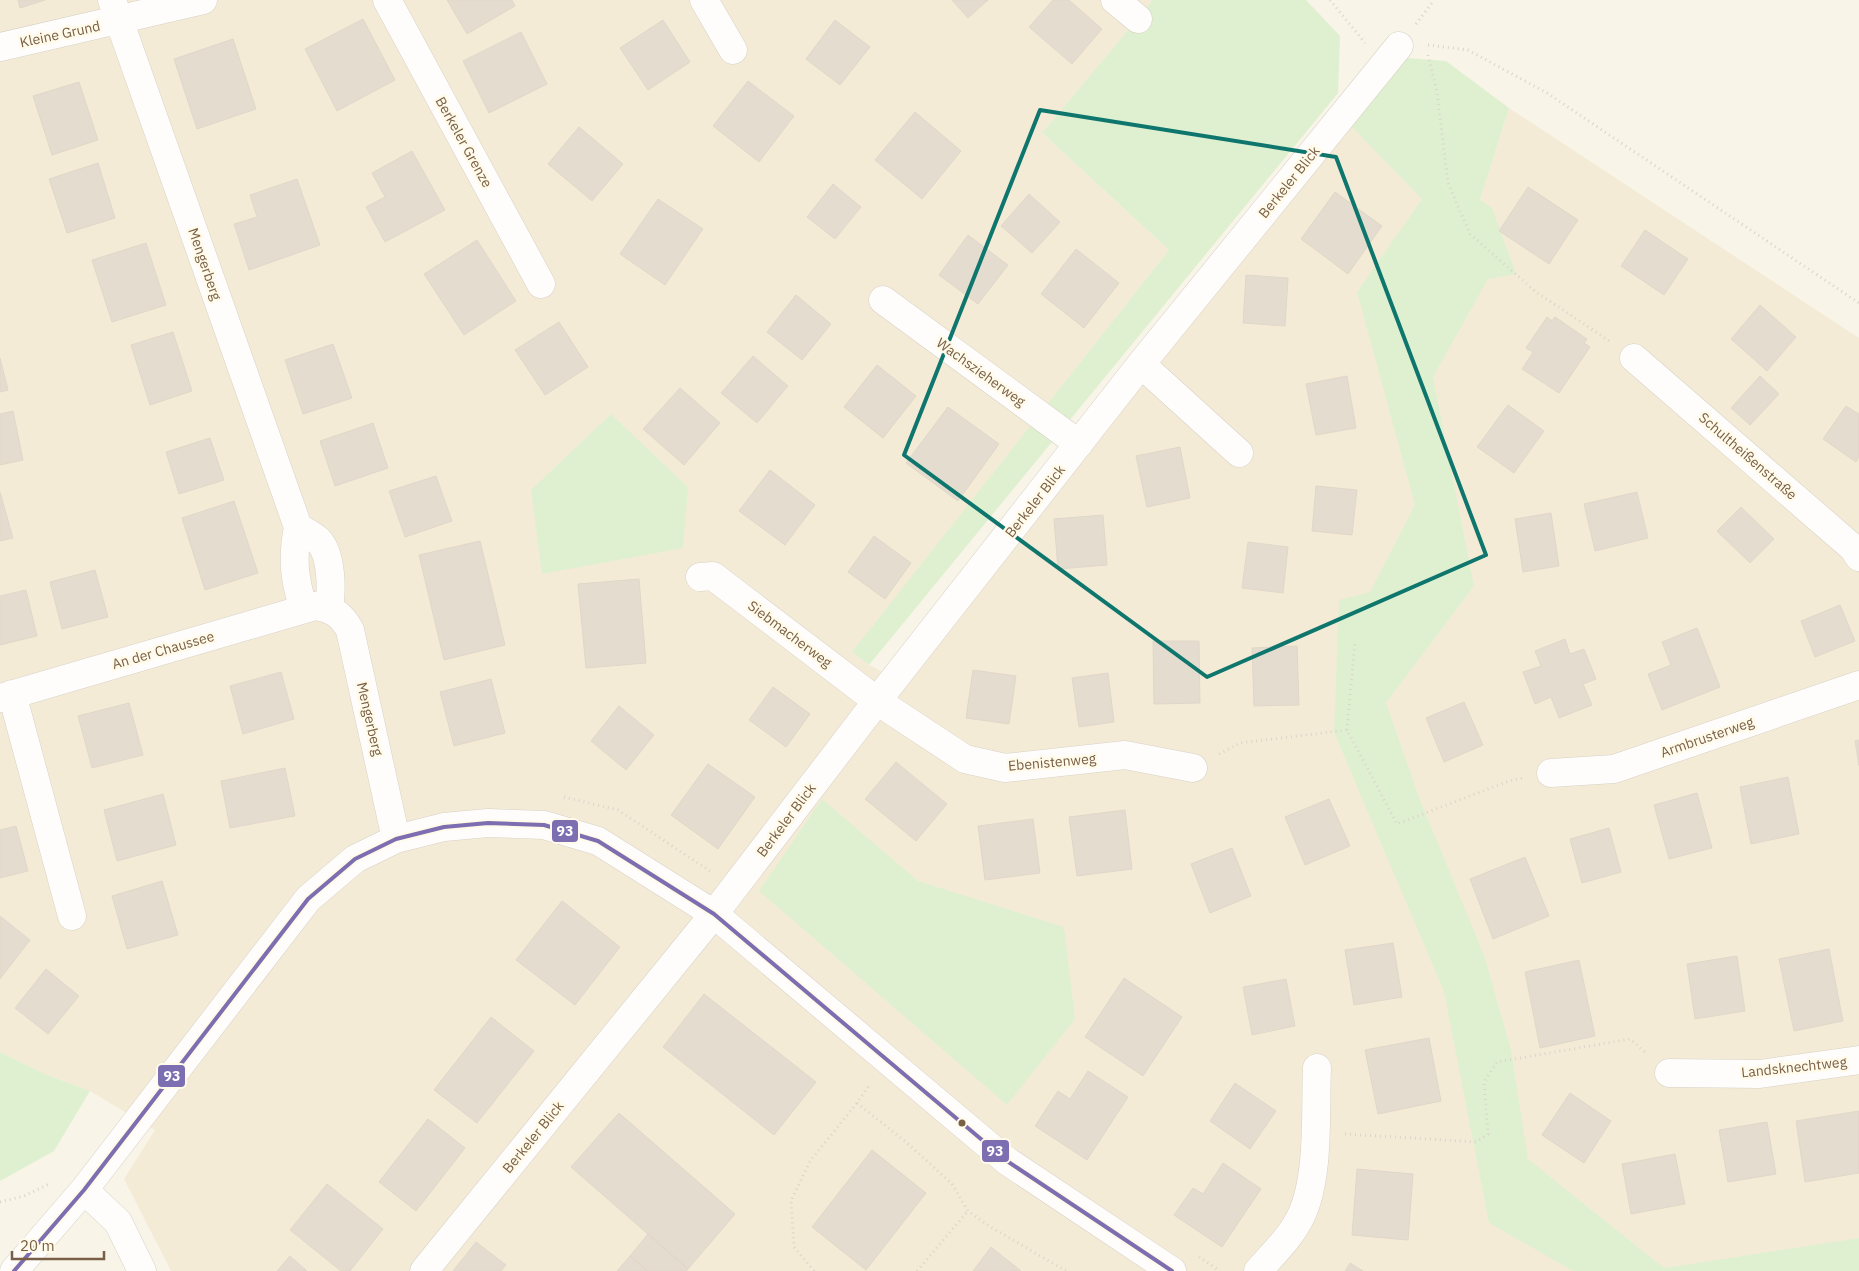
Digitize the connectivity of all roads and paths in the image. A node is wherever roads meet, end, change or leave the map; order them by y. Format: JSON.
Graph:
{"nodes":[{"id":1,"x":203,"y":0,"type":"edge"},
{"id":2,"x":387,"y":0,"type":"edge"},
{"id":3,"x":704,"y":0,"type":"edge"},
{"id":4,"x":1115,"y":0,"type":"edge"},
{"id":5,"x":1330,"y":0,"type":"edge"},
{"id":6,"x":116,"y":10,"type":"edge"},
{"id":7,"x":1138,"y":20,"type":"dead end"},
{"id":8,"x":0,"y":47,"type":"edge"},
{"id":9,"x":733,"y":50,"type":"dead end"},
{"id":10,"x":1391,"y":56,"type":"joint"},
{"id":11,"x":541,"y":284,"type":"dead end"},
{"id":12,"x":883,"y":300,"type":"dead end"},
{"id":13,"x":1859,"y":303,"type":"edge"},
{"id":14,"x":1634,"y":358,"type":"joint"},
{"id":15,"x":1141,"y":364,"type":"junction"},
{"id":16,"x":1079,"y":444,"type":"junction"},
{"id":17,"x":1239,"y":453,"type":"dead end"},
{"id":18,"x":1859,"y":557,"type":"edge"},
{"id":19,"x":700,"y":577,"type":"dead end"},
{"id":20,"x":316,"y":608,"type":"junction"},
{"id":21,"x":1355,"y":642,"type":"dead end"},
{"id":22,"x":1859,"y":685,"type":"edge"},
{"id":23,"x":6,"y":696,"type":"edge"},
{"id":24,"x":877,"y":700,"type":"junction"},
{"id":25,"x":1347,"y":730,"type":"junction"},
{"id":26,"x":1193,"y":768,"type":"joint"},
{"id":27,"x":1551,"y":773,"type":"joint"},
{"id":28,"x":557,"y":796,"type":"dead end"},
{"id":29,"x":396,"y":839,"type":"junction"},
{"id":30,"x":734,"y":889,"type":"junction"},
{"id":31,"x":714,"y":914,"type":"junction"},
{"id":32,"x":72,"y":916,"type":"dead end"},
{"id":33,"x":886,"y":1060,"type":"junction"},
{"id":34,"x":1859,"y":1060,"type":"edge"},
{"id":35,"x":1317,"y":1068,"type":"dead end"},
{"id":36,"x":1669,"y":1073,"type":"joint"},
{"id":37,"x":857,"y":1103,"type":"junction"},
{"id":38,"x":1317,"y":1132,"type":"junction"},
{"id":39,"x":58,"y":1180,"type":"dead end"},
{"id":40,"x":84,"y":1190,"type":"junction"},
{"id":41,"x":0,"y":1202,"type":"edge"},
{"id":42,"x":968,"y":1210,"type":"junction"},
{"id":43,"x":14,"y":1271,"type":"edge"},
{"id":44,"x":142,"y":1271,"type":"edge"},
{"id":45,"x":424,"y":1271,"type":"edge"},
{"id":46,"x":814,"y":1271,"type":"edge"},
{"id":47,"x":917,"y":1271,"type":"edge"},
{"id":48,"x":1066,"y":1271,"type":"edge"},
{"id":49,"x":1172,"y":1271,"type":"edge"},
{"id":50,"x":1258,"y":1271,"type":"edge"}],
"edges":[{"from":1,"to":6,"type":"street"},
{"from":2,"to":11,"type":"street","name":"Berkeler Grenze"},
{"from":3,"to":9,"type":"street"},
{"from":4,"to":7,"type":"street"},
{"from":5,"to":10,"type":"path"},
{"from":6,"to":8,"type":"street","name":"Kleine Grund"},
{"from":6,"to":20,"type":"street","name":"Mengerberg"},
{"from":10,"to":15,"type":"street","name":"Berkeler Blick"},
{"from":12,"to":16,"type":"street","name":"Wachszieherweg"},
{"from":13,"to":14,"type":"path"},
{"from":14,"to":18,"type":"street","name":"Schultheißenstraße"},
{"from":15,"to":16,"type":"street","name":"Berkeler Blick"},
{"from":15,"to":17,"type":"street"},
{"from":16,"to":24,"type":"street","name":"Berkeler Blick"},
{"from":19,"to":24,"type":"street","name":"Siebmacherweg"},
{"from":20,"to":23,"type":"street","name":"An der Chaussee"},
{"from":20,"to":29,"type":"street","name":"Mengerberg"},
{"from":21,"to":25,"type":"path"},
{"from":22,"to":27,"type":"street","name":"Armbrusterweg"},
{"from":23,"to":32,"type":"street","name":"An der Chaussee"},
{"from":24,"to":26,"type":"street","name":"Ebenistenweg"},
{"from":24,"to":30,"type":"street","name":"Berkeler Blick"},
{"from":25,"to":26,"type":"path"},
{"from":25,"to":27,"type":"path"},
{"from":28,"to":30,"type":"path"},
{"from":29,"to":31,"type":"street"},
{"from":29,"to":40,"type":"street"},
{"from":30,"to":31,"type":"street","name":"Berkeler Blick"},
{"from":31,"to":33,"type":"street"},
{"from":31,"to":45,"type":"street","name":"Berkeler Blick"},
{"from":33,"to":37,"type":"path"},
{"from":33,"to":49,"type":"street"},
{"from":34,"to":36,"type":"street","name":"Landsknechtweg"},
{"from":35,"to":38,"type":"street"},
{"from":36,"to":38,"type":"path"},
{"from":37,"to":42,"type":"path"},
{"from":37,"to":46,"type":"path"},
{"from":38,"to":50,"type":"street"},
{"from":39,"to":41,"type":"path"},
{"from":40,"to":43,"type":"street"},
{"from":40,"to":44,"type":"street"},
{"from":42,"to":47,"type":"path"},
{"from":42,"to":48,"type":"path"}]}
